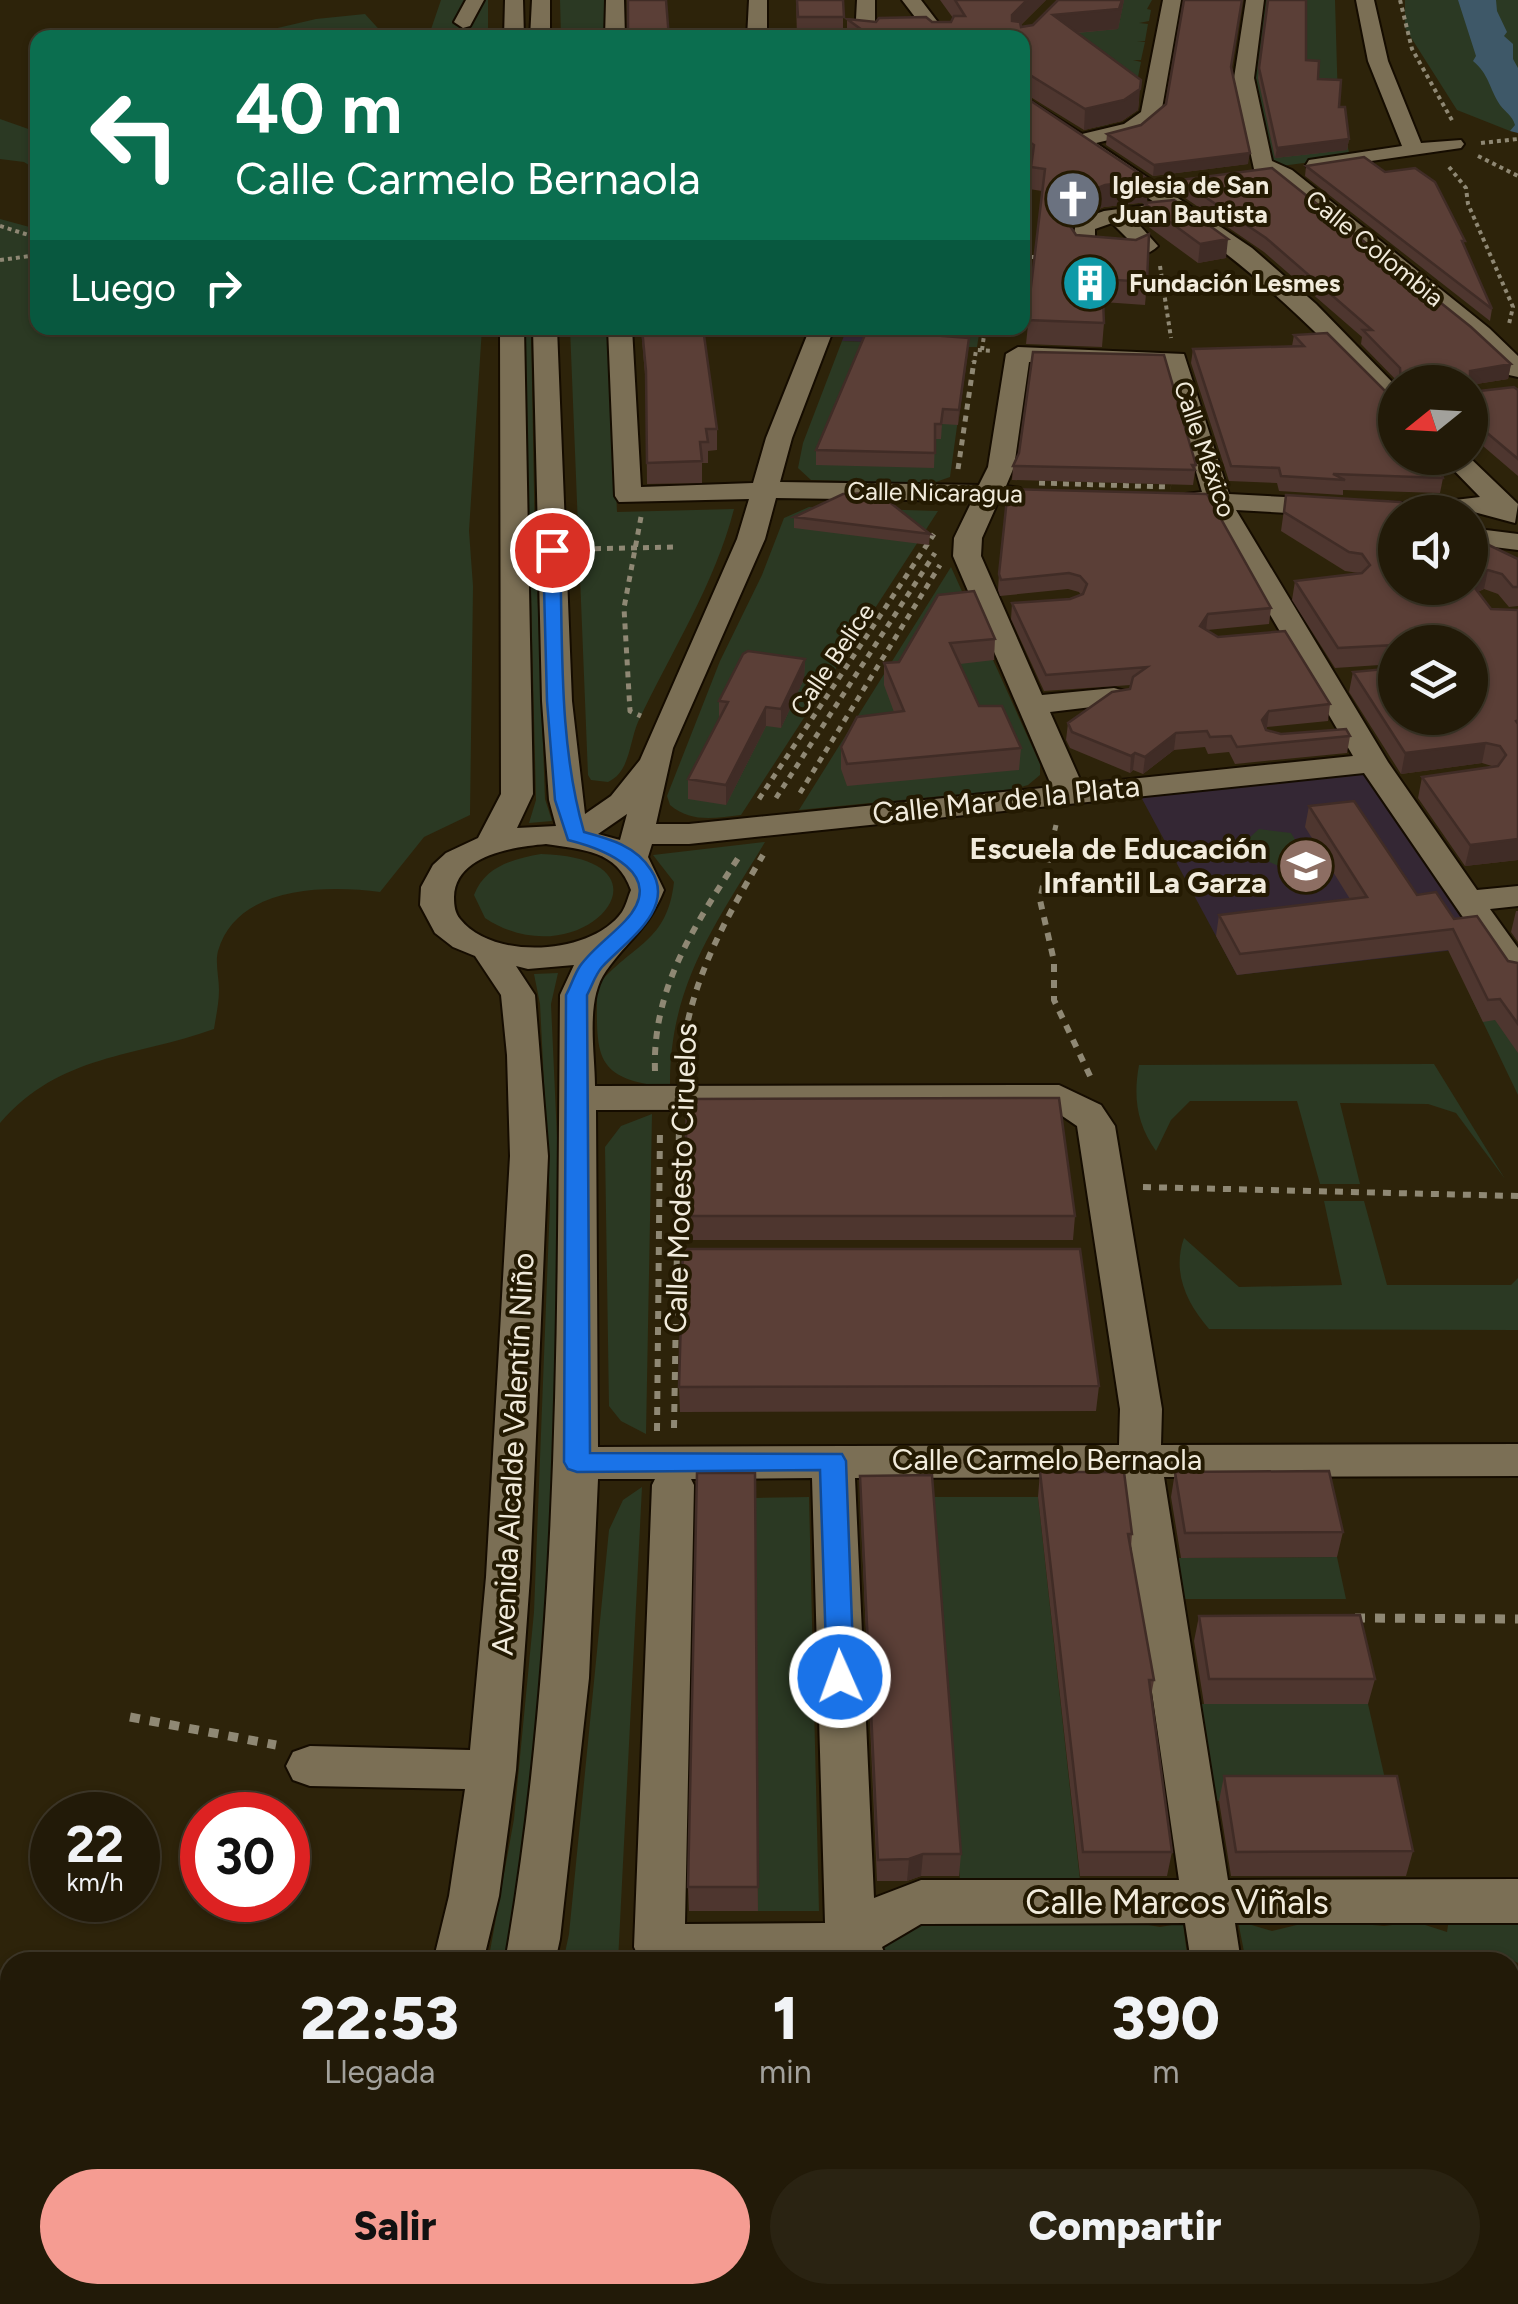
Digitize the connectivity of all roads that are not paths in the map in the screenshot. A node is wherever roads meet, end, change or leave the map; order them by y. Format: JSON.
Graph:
{"nodes":[{"id":1,"x":475,"y":0,"type":"edge"},
{"id":2,"x":514,"y":0,"type":"edge"},
{"id":3,"x":540,"y":0,"type":"edge"},
{"id":4,"x":615,"y":0,"type":"edge"},
{"id":5,"x":758,"y":0,"type":"edge"},
{"id":6,"x":866,"y":0,"type":"edge"},
{"id":7,"x":910,"y":0,"type":"edge"},
{"id":8,"x":1172,"y":0,"type":"edge"},
{"id":9,"x":1255,"y":0,"type":"edge"},
{"id":10,"x":1365,"y":0,"type":"edge"},
{"id":11,"x":948,"y":7,"type":"dead end"},
{"id":12,"x":463,"y":22,"type":"dead end"},
{"id":13,"x":514,"y":30,"type":"edge"},
{"id":14,"x":540,"y":30,"type":"edge"},
{"id":15,"x":614,"y":30,"type":"edge"},
{"id":16,"x":758,"y":30,"type":"edge"},
{"id":17,"x":865,"y":30,"type":"edge"},
{"id":18,"x":934,"y":30,"type":"edge"},
{"id":19,"x":936,"y":30,"type":"edge"},
{"id":20,"x":1030,"y":107,"type":"edge"},
{"id":21,"x":1080,"y":140,"type":"junction"},
{"id":22,"x":1454,"y":144,"type":"road end"},
{"id":23,"x":1419,"y":150,"type":"junction"},
{"id":24,"x":1275,"y":170,"type":"junction"},
{"id":25,"x":1237,"y":176,"type":"edge"},
{"id":26,"x":1181,"y":195,"type":"junction"},
{"id":27,"x":1118,"y":216,"type":"junction"},
{"id":28,"x":512,"y":335,"type":"edge"},
{"id":29,"x":545,"y":335,"type":"edge"},
{"id":30,"x":621,"y":335,"type":"edge"},
{"id":31,"x":819,"y":335,"type":"edge"},
{"id":32,"x":1378,"y":381,"type":"edge"},
{"id":33,"x":1513,"y":383,"type":"edge"},
{"id":34,"x":764,"y":490,"type":"junction"},
{"id":35,"x":1046,"y":494,"type":"edge"},
{"id":36,"x":965,"y":495,"type":"junction"},
{"id":37,"x":1160,"y":498,"type":"edge"},
{"id":38,"x":1218,"y":501,"type":"junction"},
{"id":39,"x":1378,"y":504,"type":"edge"},
{"id":40,"x":1308,"y":586,"type":"edge"},
{"id":41,"x":1268,"y":590,"type":"junction"},
{"id":42,"x":1020,"y":606,"type":"edge"},
{"id":43,"x":987,"y":609,"type":"junction"},
{"id":44,"x":1294,"y":634,"type":"junction"},
{"id":45,"x":1255,"y":637,"type":"edge"},
{"id":46,"x":1360,"y":679,"type":"edge"},
{"id":47,"x":1324,"y":682,"type":"junction"},
{"id":48,"x":1114,"y":697,"type":"edge"},
{"id":49,"x":1031,"y":705,"type":"junction"},
{"id":50,"x":1354,"y":732,"type":"junction"},
{"id":51,"x":1316,"y":735,"type":"edge"},
{"id":52,"x":653,"y":761,"type":"junction"},
{"id":53,"x":1382,"y":775,"type":"junction"},
{"id":54,"x":1427,"y":783,"type":"edge"},
{"id":55,"x":563,"y":784,"type":"junction"},
{"id":56,"x":632,"y":790,"type":"junction"},
{"id":57,"x":1071,"y":793,"type":"junction"},
{"id":58,"x":575,"y":836,"type":"junction"},
{"id":59,"x":491,"y":843,"type":"junction"},
{"id":60,"x":635,"y":847,"type":"junction"},
{"id":61,"x":1518,"y":896,"type":"edge"},
{"id":62,"x":1468,"y":901,"type":"junction"},
{"id":63,"x":620,"y":935,"type":"junction"},
{"id":64,"x":488,"y":951,"type":"junction"},
{"id":65,"x":1518,"y":973,"type":"edge"},
{"id":66,"x":576,"y":1098,"type":"junction"},
{"id":67,"x":1140,"y":1459,"type":"junction"},
{"id":68,"x":668,"y":1460,"type":"junction"},
{"id":69,"x":1518,"y":1460,"type":"edge"},
{"id":70,"x":833,"y":1461,"type":"junction"},
{"id":71,"x":577,"y":1462,"type":"junction"},
{"id":72,"x":310,"y":1766,"type":"road end"},
{"id":73,"x":492,"y":1770,"type":"junction"},
{"id":74,"x":1518,"y":1900,"type":"edge"},
{"id":75,"x":1206,"y":1902,"type":"junction"},
{"id":76,"x":460,"y":1952,"type":"edge"},
{"id":77,"x":532,"y":1952,"type":"edge"},
{"id":78,"x":765,"y":1952,"type":"edge"},
{"id":79,"x":854,"y":1952,"type":"edge"},
{"id":80,"x":858,"y":1952,"type":"edge"},
{"id":81,"x":1214,"y":1952,"type":"edge"}],
"edges":[{"from":1,"to":12,"type":"street"},
{"from":2,"to":13,"type":"street"},
{"from":3,"to":14,"type":"street"},
{"from":4,"to":15,"type":"street"},
{"from":5,"to":16,"type":"street"},
{"from":6,"to":17,"type":"street"},
{"from":7,"to":18,"type":"street"},
{"from":8,"to":21,"type":"street"},
{"from":9,"to":24,"type":"street","name":"Calle Colombia"},
{"from":10,"to":23,"type":"street"},
{"from":11,"to":19,"type":"street"},
{"from":20,"to":21,"type":"street"},
{"from":21,"to":26,"type":"street"},
{"from":22,"to":23,"type":"street"},
{"from":23,"to":24,"type":"street"},
{"from":24,"to":25,"type":"street"},
{"from":24,"to":33,"type":"street","name":"Calle Colombia"},
{"from":26,"to":27,"type":"street"},
{"from":26,"to":32,"type":"street"},
{"from":27,"to":27,"type":"street"},
{"from":28,"to":59,"type":"street"},
{"from":29,"to":55,"type":"street"},
{"from":30,"to":34,"type":"street","name":"Calle Nicaragua"},
{"from":31,"to":34,"type":"street"},
{"from":34,"to":36,"type":"street","name":"Calle Nicaragua"},
{"from":34,"to":52,"type":"street"},
{"from":35,"to":36,"type":"street","name":"Calle Nicaragua"},
{"from":36,"to":38,"type":"street","name":"Calle México"},
{"from":36,"to":43,"type":"street"},
{"from":37,"to":38,"type":"street"},
{"from":38,"to":39,"type":"street"},
{"from":38,"to":41,"type":"street","name":"Calle México"},
{"from":40,"to":41,"type":"street"},
{"from":41,"to":44,"type":"street","name":"Calle México"},
{"from":42,"to":43,"type":"street"},
{"from":43,"to":49,"type":"street"},
{"from":44,"to":45,"type":"street"},
{"from":44,"to":47,"type":"street","name":"Calle México"},
{"from":46,"to":47,"type":"street"},
{"from":47,"to":50,"type":"street","name":"Calle México"},
{"from":48,"to":49,"type":"street"},
{"from":49,"to":57,"type":"street"},
{"from":50,"to":51,"type":"street"},
{"from":50,"to":53,"type":"street","name":"Calle México"},
{"from":52,"to":56,"type":"street"},
{"from":52,"to":60,"type":"street"},
{"from":53,"to":54,"type":"street"},
{"from":53,"to":57,"type":"street","name":"Calle Mar de la Plata"},
{"from":53,"to":62,"type":"street","name":"Calle México"},
{"from":55,"to":56,"type":"street"},
{"from":55,"to":58,"type":"street"},
{"from":56,"to":58,"type":"street"},
{"from":57,"to":60,"type":"street","name":"Calle Mar de la Plata"},
{"from":58,"to":59,"type":"street"},
{"from":58,"to":60,"type":"street"},
{"from":59,"to":64,"type":"street"},
{"from":60,"to":63,"type":"street"},
{"from":61,"to":62,"type":"street"},
{"from":62,"to":65,"type":"street","name":"Calle México"},
{"from":63,"to":64,"type":"street"},
{"from":63,"to":66,"type":"street","name":"Avenida Alcalde Valentín Niño"},
{"from":64,"to":73,"type":"street","name":"Avenida Alcalde Valentín Niño"},
{"from":66,"to":67,"type":"street"},
{"from":66,"to":71,"type":"street","name":"Avenida Alcalde Valentín Niño"},
{"from":67,"to":69,"type":"street","name":"Calle Carmelo Bernaola"},
{"from":67,"to":70,"type":"street","name":"Calle Carmelo Bernaola"},
{"from":67,"to":75,"type":"street"},
{"from":68,"to":70,"type":"street","name":"Calle Carmelo Bernaola"},
{"from":68,"to":71,"type":"street","name":"Calle Carmelo Bernaola"},
{"from":68,"to":78,"type":"street"},
{"from":70,"to":79,"type":"street"},
{"from":71,"to":77,"type":"street","name":"Avenida Alcalde Valentín Niño"},
{"from":72,"to":73,"type":"street"},
{"from":73,"to":76,"type":"street","name":"Avenida Alcalde Valentín Niño"},
{"from":74,"to":75,"type":"street","name":"Calle Marcos Viñals"},
{"from":75,"to":80,"type":"street","name":"Calle Marcos Viñals"},
{"from":75,"to":81,"type":"street"}]}
